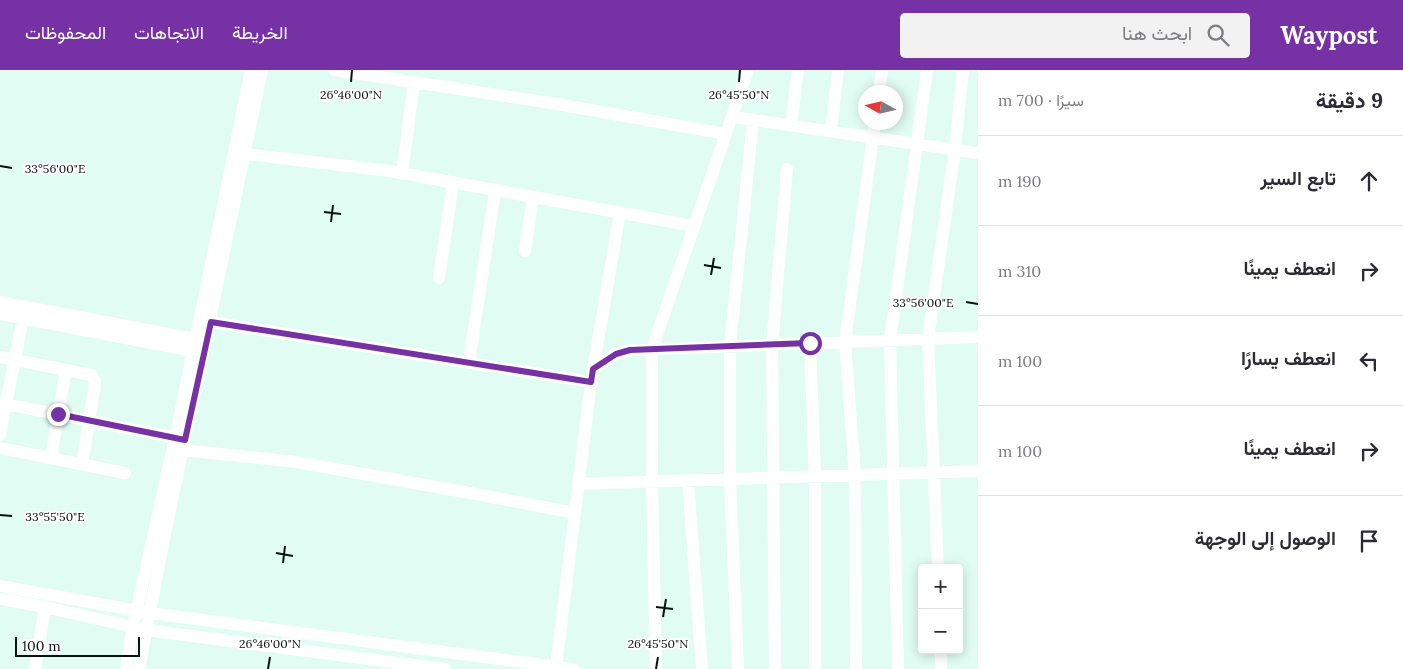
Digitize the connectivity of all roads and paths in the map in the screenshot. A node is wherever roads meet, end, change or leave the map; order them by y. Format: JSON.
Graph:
{"nodes":[{"id":1,"x":251,"y":70,"type":"edge"},
{"id":2,"x":262,"y":70,"type":"edge"},
{"id":3,"x":334,"y":70,"type":"edge"},
{"id":4,"x":748,"y":70,"type":"edge"},
{"id":5,"x":798,"y":70,"type":"edge"},
{"id":6,"x":838,"y":70,"type":"edge"},
{"id":7,"x":882,"y":70,"type":"edge"},
{"id":8,"x":927,"y":70,"type":"edge"},
{"id":9,"x":963,"y":70,"type":"edge"},
{"id":10,"x":409,"y":78,"type":"edge"},
{"id":11,"x":880,"y":85,"type":"edge"},
{"id":12,"x":733,"y":117,"type":"junction"},
{"id":13,"x":753,"y":120,"type":"junction"},
{"id":14,"x":791,"y":125,"type":"junction"},
{"id":15,"x":874,"y":130,"type":"edge"},
{"id":16,"x":831,"y":131,"type":"junction"},
{"id":17,"x":726,"y":134,"type":"junction"},
{"id":18,"x":874,"y":137,"type":"junction"},
{"id":19,"x":916,"y":144,"type":"junction"},
{"id":20,"x":954,"y":149,"type":"junction"},
{"id":21,"x":978,"y":153,"type":"edge"},
{"id":22,"x":245,"y":154,"type":"junction"},
{"id":23,"x":787,"y":169,"type":"dead end"},
{"id":24,"x":402,"y":174,"type":"junction"},
{"id":25,"x":453,"y":183,"type":"junction"},
{"id":26,"x":495,"y":191,"type":"junction"},
{"id":27,"x":533,"y":197,"type":"junction"},
{"id":28,"x":620,"y":212,"type":"junction"},
{"id":29,"x":694,"y":226,"type":"junction"},
{"id":30,"x":525,"y":251,"type":"dead end"},
{"id":31,"x":439,"y":278,"type":"dead end"},
{"id":32,"x":0,"y":302,"type":"edge"},
{"id":33,"x":0,"y":314,"type":"edge"},
{"id":34,"x":23,"y":318,"type":"junction"},
{"id":35,"x":205,"y":321,"type":"junction"},
{"id":36,"x":978,"y":337,"type":"edge"},
{"id":37,"x":928,"y":339,"type":"junction"},
{"id":38,"x":890,"y":341,"type":"junction"},
{"id":39,"x":845,"y":342,"type":"junction"},
{"id":40,"x":810,"y":343,"type":"junction"},
{"id":41,"x":194,"y":345,"type":"junction"},
{"id":42,"x":772,"y":345,"type":"junction"},
{"id":43,"x":730,"y":346,"type":"junction"},
{"id":44,"x":652,"y":349,"type":"junction"},
{"id":45,"x":0,"y":357,"type":"edge"},
{"id":46,"x":14,"y":360,"type":"junction"},
{"id":47,"x":469,"y":362,"type":"junction"},
{"id":48,"x":66,"y":370,"type":"junction"},
{"id":49,"x":592,"y":375,"type":"junction"},
{"id":50,"x":3,"y":403,"type":"edge"},
{"id":51,"x":58,"y":414,"type":"junction"},
{"id":52,"x":90,"y":421,"type":"junction"},
{"id":53,"x":0,"y":434,"type":"edge"},
{"id":54,"x":181,"y":442,"type":"junction"},
{"id":55,"x":0,"y":448,"type":"edge"},
{"id":56,"x":51,"y":458,"type":"junction"},
{"id":57,"x":82,"y":464,"type":"junction"},
{"id":58,"x":978,"y":471,"type":"edge"},
{"id":59,"x":126,"y":473,"type":"dead end"},
{"id":60,"x":893,"y":473,"type":"junction"},
{"id":61,"x":934,"y":473,"type":"junction"},
{"id":62,"x":855,"y":476,"type":"junction"},
{"id":63,"x":816,"y":477,"type":"junction"},
{"id":64,"x":772,"y":479,"type":"junction"},
{"id":65,"x":730,"y":480,"type":"junction"},
{"id":66,"x":688,"y":481,"type":"junction"},
{"id":67,"x":652,"y":482,"type":"junction"},
{"id":68,"x":578,"y":484,"type":"junction"},
{"id":69,"x":575,"y":513,"type":"junction"},
{"id":70,"x":938,"y":564,"type":"edge"},
{"id":71,"x":0,"y":586,"type":"edge"},
{"id":72,"x":0,"y":599,"type":"edge"},
{"id":73,"x":45,"y":607,"type":"junction"},
{"id":74,"x":137,"y":610,"type":"junction"},
{"id":75,"x":150,"y":613,"type":"junction"},
{"id":76,"x":133,"y":626,"type":"junction"},
{"id":77,"x":146,"y":630,"type":"junction"},
{"id":78,"x":941,"y":654,"type":"edge"},
{"id":79,"x":556,"y":666,"type":"junction"},
{"id":80,"x":35,"y":669,"type":"edge"},
{"id":81,"x":126,"y":669,"type":"edge"},
{"id":82,"x":139,"y":669,"type":"edge"},
{"id":83,"x":445,"y":669,"type":"edge"},
{"id":84,"x":574,"y":669,"type":"edge"},
{"id":85,"x":656,"y":669,"type":"edge"},
{"id":86,"x":702,"y":669,"type":"edge"},
{"id":87,"x":738,"y":669,"type":"edge"},
{"id":88,"x":775,"y":669,"type":"edge"},
{"id":89,"x":815,"y":669,"type":"edge"},
{"id":90,"x":856,"y":669,"type":"edge"},
{"id":91,"x":898,"y":669,"type":"edge"},
{"id":92,"x":941,"y":669,"type":"edge"}],
"edges":[{"from":1,"to":35,"type":"street"},
{"from":2,"to":22,"type":"street"},
{"from":3,"to":10,"type":"street"},
{"from":4,"to":12,"type":"street"},
{"from":5,"to":14,"type":"street"},
{"from":6,"to":16,"type":"street"},
{"from":7,"to":11,"type":"street"},
{"from":8,"to":19,"type":"street"},
{"from":9,"to":20,"type":"street"},
{"from":10,"to":17,"type":"street"},
{"from":10,"to":24,"type":"street"},
{"from":12,"to":13,"type":"street"},
{"from":12,"to":17,"type":"street"},
{"from":13,"to":14,"type":"street"},
{"from":13,"to":43,"type":"street"},
{"from":14,"to":16,"type":"street"},
{"from":15,"to":18,"type":"street"},
{"from":16,"to":18,"type":"street"},
{"from":17,"to":29,"type":"street"},
{"from":18,"to":19,"type":"street"},
{"from":18,"to":39,"type":"street"},
{"from":19,"to":20,"type":"street"},
{"from":19,"to":38,"type":"street"},
{"from":20,"to":21,"type":"street"},
{"from":20,"to":37,"type":"street"},
{"from":22,"to":24,"type":"street"},
{"from":22,"to":35,"type":"street"},
{"from":23,"to":42,"type":"street"},
{"from":24,"to":25,"type":"street"},
{"from":25,"to":26,"type":"street"},
{"from":25,"to":31,"type":"street"},
{"from":26,"to":27,"type":"street"},
{"from":26,"to":47,"type":"street"},
{"from":27,"to":28,"type":"street"},
{"from":27,"to":30,"type":"street"},
{"from":28,"to":29,"type":"street"},
{"from":28,"to":49,"type":"street"},
{"from":29,"to":44,"type":"street"},
{"from":32,"to":41,"type":"street"},
{"from":33,"to":34,"type":"street"},
{"from":34,"to":41,"type":"street"},
{"from":34,"to":46,"type":"street"},
{"from":35,"to":41,"type":"street"},
{"from":35,"to":47,"type":"street"},
{"from":35,"to":54,"type":"street"},
{"from":36,"to":37,"type":"street"},
{"from":37,"to":38,"type":"street"},
{"from":37,"to":61,"type":"street"},
{"from":38,"to":39,"type":"street"},
{"from":38,"to":60,"type":"street"},
{"from":39,"to":40,"type":"street"},
{"from":39,"to":62,"type":"street"},
{"from":40,"to":42,"type":"street"},
{"from":40,"to":63,"type":"street"},
{"from":41,"to":54,"type":"street"},
{"from":42,"to":43,"type":"street"},
{"from":42,"to":64,"type":"street"},
{"from":43,"to":44,"type":"street"},
{"from":43,"to":65,"type":"street"},
{"from":44,"to":49,"type":"street"},
{"from":44,"to":67,"type":"street"},
{"from":45,"to":46,"type":"street"},
{"from":46,"to":48,"type":"street"},
{"from":46,"to":50,"type":"street"},
{"from":47,"to":49,"type":"street"},
{"from":48,"to":51,"type":"street"},
{"from":48,"to":52,"type":"street"},
{"from":49,"to":68,"type":"street"},
{"from":50,"to":51,"type":"street"},
{"from":50,"to":53,"type":"street"},
{"from":51,"to":52,"type":"street"},
{"from":51,"to":56,"type":"street"},
{"from":52,"to":54,"type":"street"},
{"from":52,"to":57,"type":"street"},
{"from":54,"to":69,"type":"street"},
{"from":54,"to":74,"type":"street"},
{"from":54,"to":75,"type":"street"},
{"from":55,"to":56,"type":"street"},
{"from":56,"to":57,"type":"street"},
{"from":57,"to":59,"type":"street"},
{"from":58,"to":61,"type":"street"},
{"from":60,"to":61,"type":"street"},
{"from":60,"to":62,"type":"street"},
{"from":60,"to":91,"type":"street"},
{"from":61,"to":70,"type":"street"},
{"from":62,"to":63,"type":"street"},
{"from":62,"to":90,"type":"street"},
{"from":63,"to":64,"type":"street"},
{"from":63,"to":89,"type":"street"},
{"from":64,"to":65,"type":"street"},
{"from":64,"to":88,"type":"street"},
{"from":65,"to":66,"type":"street"},
{"from":65,"to":87,"type":"street"},
{"from":66,"to":67,"type":"street"},
{"from":66,"to":86,"type":"street"},
{"from":67,"to":68,"type":"street"},
{"from":67,"to":85,"type":"street"},
{"from":68,"to":69,"type":"street"},
{"from":69,"to":79,"type":"street"},
{"from":71,"to":74,"type":"street"},
{"from":72,"to":73,"type":"street"},
{"from":73,"to":76,"type":"street"},
{"from":73,"to":80,"type":"street"},
{"from":74,"to":75,"type":"street"},
{"from":74,"to":76,"type":"street"},
{"from":75,"to":77,"type":"street"},
{"from":75,"to":79,"type":"street"},
{"from":76,"to":77,"type":"street"},
{"from":76,"to":81,"type":"street"},
{"from":77,"to":82,"type":"street"},
{"from":77,"to":83,"type":"street"},
{"from":78,"to":92,"type":"street"},
{"from":79,"to":84,"type":"street"}]}
